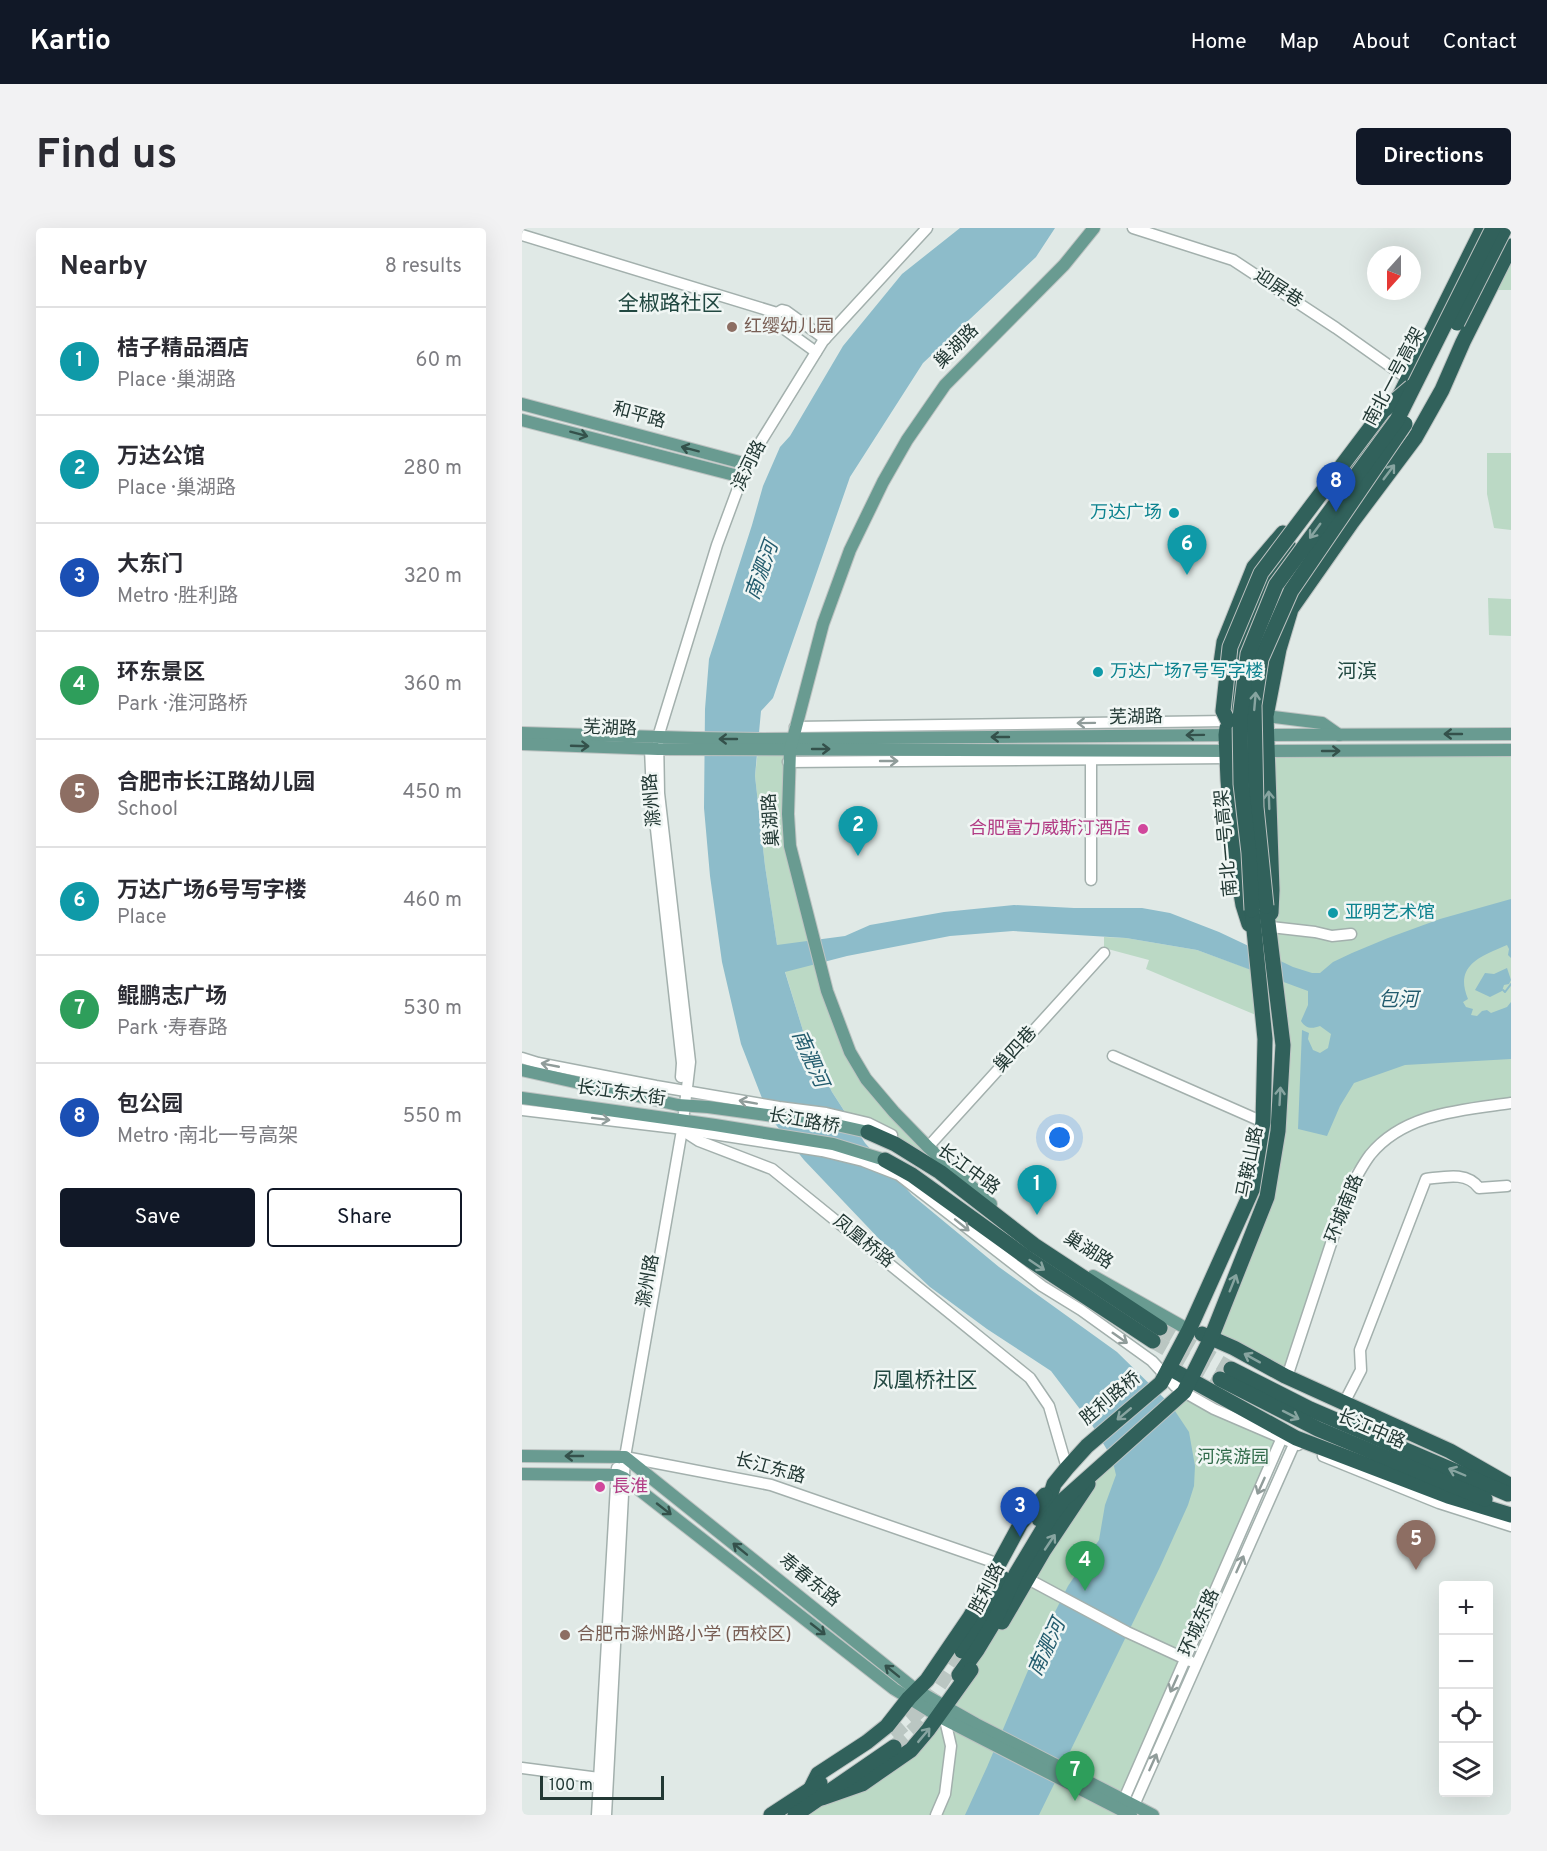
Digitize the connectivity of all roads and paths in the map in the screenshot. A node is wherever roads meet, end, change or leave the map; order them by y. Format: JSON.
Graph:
{"nodes":[{"id":1,"x":927,"y":228,"type":"edge"},
{"id":2,"x":1094,"y":228,"type":"edge"},
{"id":3,"x":1133,"y":228,"type":"edge"},
{"id":4,"x":1483,"y":228,"type":"edge"},
{"id":5,"x":1492,"y":228,"type":"edge"},
{"id":6,"x":1505,"y":228,"type":"edge"},
{"id":7,"x":522,"y":235,"type":"edge"},
{"id":8,"x":1511,"y":246,"type":"edge"},
{"id":9,"x":1511,"y":257,"type":"edge"},
{"id":10,"x":777,"y":313,"type":"junction"},
{"id":11,"x":825,"y":339,"type":"junction"},
{"id":12,"x":1463,"y":342,"type":"junction"},
{"id":13,"x":816,"y":352,"type":"junction"},
{"id":14,"x":1412,"y":382,"type":"junction"},
{"id":15,"x":522,"y":404,"type":"edge"},
{"id":16,"x":522,"y":420,"type":"edge"},
{"id":17,"x":747,"y":464,"type":"junction"},
{"id":18,"x":742,"y":477,"type":"junction"},
{"id":19,"x":1266,"y":716,"type":"junction"},
{"id":20,"x":522,"y":733,"type":"edge"},
{"id":21,"x":1267,"y":734,"type":"junction"},
{"id":22,"x":1511,"y":734,"type":"edge"},
{"id":23,"x":1339,"y":735,"type":"junction"},
{"id":24,"x":1227,"y":741,"type":"junction"},
{"id":25,"x":522,"y":744,"type":"edge"},
{"id":26,"x":791,"y":744,"type":"junction"},
{"id":27,"x":655,"y":745,"type":"junction"},
{"id":28,"x":1511,"y":750,"type":"edge"},
{"id":29,"x":1267,"y":752,"type":"junction"},
{"id":30,"x":1092,"y":759,"type":"junction"},
{"id":31,"x":1091,"y":880,"type":"dead end"},
{"id":32,"x":1259,"y":908,"type":"junction"},
{"id":33,"x":1351,"y":934,"type":"dead end"},
{"id":34,"x":1266,"y":938,"type":"junction"},
{"id":35,"x":1104,"y":953,"type":"dead end"},
{"id":36,"x":1113,"y":1056,"type":"dead end"},
{"id":37,"x":522,"y":1058,"type":"edge"},
{"id":38,"x":522,"y":1070,"type":"edge"},
{"id":39,"x":683,"y":1091,"type":"junction"},
{"id":40,"x":522,"y":1098,"type":"edge"},
{"id":41,"x":710,"y":1101,"type":"junction"},
{"id":42,"x":1511,"y":1103,"type":"edge"},
{"id":43,"x":681,"y":1106,"type":"junction"},
{"id":44,"x":522,"y":1110,"type":"edge"},
{"id":45,"x":1263,"y":1122,"type":"junction"},
{"id":46,"x":679,"y":1125,"type":"junction"},
{"id":47,"x":868,"y":1127,"type":"junction"},
{"id":48,"x":712,"y":1129,"type":"junction"},
{"id":49,"x":928,"y":1147,"type":"junction"},
{"id":50,"x":885,"y":1160,"type":"joint"},
{"id":51,"x":954,"y":1176,"type":"junction"},
{"id":52,"x":966,"y":1181,"type":"junction"},
{"id":53,"x":1506,"y":1186,"type":"dead end"},
{"id":54,"x":992,"y":1212,"type":"junction"},
{"id":55,"x":1189,"y":1330,"type":"junction"},
{"id":56,"x":1211,"y":1338,"type":"junction"},
{"id":57,"x":1165,"y":1375,"type":"junction"},
{"id":58,"x":1287,"y":1377,"type":"junction"},
{"id":59,"x":1187,"y":1386,"type":"junction"},
{"id":60,"x":1344,"y":1403,"type":"junction"},
{"id":61,"x":1289,"y":1438,"type":"junction"},
{"id":62,"x":1087,"y":1446,"type":"joint"},
{"id":63,"x":1450,"y":1451,"type":"junction"},
{"id":64,"x":522,"y":1456,"type":"edge"},
{"id":65,"x":622,"y":1456,"type":"junction"},
{"id":66,"x":1099,"y":1467,"type":"junction"},
{"id":67,"x":1067,"y":1468,"type":"junction"},
{"id":68,"x":522,"y":1474,"type":"edge"},
{"id":69,"x":621,"y":1477,"type":"junction"},
{"id":70,"x":1511,"y":1477,"type":"edge"},
{"id":71,"x":1054,"y":1484,"type":"junction"},
{"id":72,"x":1511,"y":1486,"type":"edge"},
{"id":73,"x":1511,"y":1495,"type":"edge"},
{"id":74,"x":1511,"y":1510,"type":"edge"},
{"id":75,"x":1511,"y":1515,"type":"edge"},
{"id":76,"x":1511,"y":1526,"type":"edge"},
{"id":77,"x":999,"y":1564,"type":"junction"},
{"id":78,"x":1028,"y":1579,"type":"junction"},
{"id":79,"x":962,"y":1651,"type":"tunnel mouth"},
{"id":80,"x":1184,"y":1659,"type":"junction"},
{"id":81,"x":1196,"y":1664,"type":"junction"},
{"id":82,"x":959,"y":1675,"type":"dead end"},
{"id":83,"x":912,"y":1694,"type":"junction"},
{"id":84,"x":942,"y":1714,"type":"junction"},
{"id":85,"x":893,"y":1741,"type":"tunnel mouth"},
{"id":86,"x":522,"y":1768,"type":"edge"},
{"id":87,"x":599,"y":1778,"type":"junction"},
{"id":88,"x":817,"y":1793,"type":"junction"},
{"id":89,"x":1126,"y":1810,"type":"edge"},
{"id":90,"x":597,"y":1815,"type":"edge"},
{"id":91,"x":606,"y":1815,"type":"edge"},
{"id":92,"x":771,"y":1815,"type":"edge"},
{"id":93,"x":795,"y":1815,"type":"edge"},
{"id":94,"x":936,"y":1815,"type":"edge"},
{"id":95,"x":1153,"y":1815,"type":"edge"}],
"edges":[{"from":1,"to":11,"type":"street","name":"滨河路"},
{"from":2,"to":26,"type":"main road","name":"巢湖路"},
{"from":3,"to":14,"type":"street","name":"迎屏巷"},
{"from":4,"to":14,"type":"highway"},
{"from":5,"to":14,"type":"highway","name":"南北一号高架","bridge":true},
{"from":32,"to":6,"type":"highway","name":"南北一号高架","one_way":true,"bridge":true},
{"from":7,"to":10,"type":"street"},
{"from":8,"to":12,"type":"highway"},
{"from":9,"to":12,"type":"highway"},
{"from":10,"to":11,"type":"street"},
{"from":10,"to":13,"type":"street"},
{"from":11,"to":13,"type":"street","name":"滨河路"},
{"from":19,"to":12,"type":"highway","one_way":true},
{"from":13,"to":17,"type":"street","name":"滨河路"},
{"from":14,"to":24,"type":"highway","bridge":true},
{"from":14,"to":32,"type":"highway","name":"南北一号高架","one_way":true,"bridge":true},
{"from":17,"to":15,"type":"main road","name":"和平路","one_way":true},
{"from":16,"to":18,"type":"main road","name":"和平路","one_way":true},
{"from":17,"to":18,"type":"street","name":"滨河路"},
{"from":18,"to":27,"type":"street","name":"滨河路"},
{"from":19,"to":21,"type":"highway"},
{"from":19,"to":23,"type":"main road"},
{"from":20,"to":27,"type":"main road","name":"芜湖路"},
{"from":21,"to":23,"type":"main road","name":"芜湖路"},
{"from":21,"to":24,"type":"main road","name":"芜湖路"},
{"from":21,"to":29,"type":"highway"},
{"from":22,"to":23,"type":"main road","name":"芜湖路","one_way":true},
{"from":24,"to":26,"type":"main road","name":"芜湖路"},
{"from":24,"to":29,"type":"main road","name":"芜湖路"},
{"from":24,"to":30,"type":"street"},
{"from":24,"to":34,"type":"highway"},
{"from":25,"to":27,"type":"main road","name":"芜湖路","one_way":true},
{"from":26,"to":27,"type":"main road","name":"芜湖路"},
{"from":26,"to":30,"type":"street","one_way":true},
{"from":26,"to":49,"type":"main road","name":"巢湖路"},
{"from":27,"to":39,"type":"street","name":"滁州路"},
{"from":29,"to":28,"type":"main road","name":"芜湖路","one_way":true},
{"from":34,"to":29,"type":"highway","one_way":true},
{"from":30,"to":31,"type":"street"},
{"from":32,"to":34,"type":"highway","name":"马鞍山路"},
{"from":33,"to":34,"type":"street"},
{"from":34,"to":45,"type":"highway","name":"马鞍山路"},
{"from":56,"to":34,"type":"highway","name":"马鞍山路","one_way":true},
{"from":35,"to":49,"type":"street","name":"巢四巷"},
{"from":36,"to":45,"type":"street"},
{"from":39,"to":37,"type":"street","one_way":true},
{"from":38,"to":43,"type":"main road","name":"长江东大街"},
{"from":39,"to":41,"type":"street"},
{"from":39,"to":43,"type":"street","name":"滁州路"},
{"from":40,"to":46,"type":"main road","name":"长江东大街"},
{"from":41,"to":43,"type":"main road","name":"长江东大街"},
{"from":47,"to":41,"type":"main road","name":"长江路桥","one_way":true},
{"from":42,"to":58,"type":"street","name":"环城南路"},
{"from":43,"to":46,"type":"street","name":"滁州路"},
{"from":44,"to":46,"type":"street","one_way":true},
{"from":45,"to":55,"type":"highway","name":"马鞍山路"},
{"from":46,"to":48,"type":"main road","name":"长江东大街"},
{"from":46,"to":65,"type":"street","name":"滁州路"},
{"from":46,"to":67,"type":"street","name":"凤凰桥路"},
{"from":47,"to":51,"type":"street"},
{"from":47,"to":54,"type":"highway","name":"长江中路"},
{"from":48,"to":50,"type":"main road","name":"长江路桥"},
{"from":48,"to":57,"type":"street","one_way":true},
{"from":49,"to":51,"type":"street"},
{"from":49,"to":52,"type":"main road","name":"巢湖路"},
{"from":50,"to":54,"type":"highway","name":"长江中路","one_way":true},
{"from":51,"to":52,"type":"street"},
{"from":51,"to":54,"type":"street"},
{"from":52,"to":55,"type":"main road","name":"巢湖路"},
{"from":53,"to":60,"type":"street"},
{"from":55,"to":56,"type":"highway"},
{"from":55,"to":57,"type":"highway","name":"马鞍山路"},
{"from":58,"to":56,"type":"highway","one_way":true},
{"from":56,"to":59,"type":"highway","name":"马鞍山路"},
{"from":57,"to":59,"type":"highway"},
{"from":57,"to":62,"type":"highway","name":"胜利路桥","one_way":true},
{"from":58,"to":60,"type":"highway"},
{"from":59,"to":61,"type":"highway"},
{"from":59,"to":66,"type":"highway","name":"马鞍山路"},
{"from":60,"to":63,"type":"highway"},
{"from":61,"to":75,"type":"highway"},
{"from":61,"to":76,"type":"street"},
{"from":61,"to":80,"type":"street","name":"环城东路","one_way":true},
{"from":81,"to":61,"type":"street","name":"环城东路","one_way":true},
{"from":62,"to":67,"type":"highway","name":"胜利路"},
{"from":63,"to":70,"type":"street"},
{"from":63,"to":72,"type":"highway"},
{"from":65,"to":64,"type":"main road","name":"长江东路","one_way":true},
{"from":65,"to":69,"type":"street","name":"滁州路"},
{"from":65,"to":77,"type":"street","name":"长江东路"},
{"from":83,"to":65,"type":"main road","name":"寿春东路","one_way":true},
{"from":78,"to":66,"type":"highway","one_way":true},
{"from":66,"to":82,"type":"highway","name":"胜利路"},
{"from":67,"to":71,"type":"highway","name":"胜利路"},
{"from":68,"to":69,"type":"main road"},
{"from":69,"to":83,"type":"main road","name":"寿春东路","one_way":true},
{"from":69,"to":87,"type":"street","name":"滁州路"},
{"from":69,"to":91,"type":"street","name":"滁州路"},
{"from":71,"to":77,"type":"highway"},
{"from":71,"to":79,"type":"highway","name":"胜利路"},
{"from":73,"to":74,"type":"highway","name":"长江中路","one_way":true},
{"from":77,"to":83,"type":"highway"},
{"from":78,"to":80,"type":"street"},
{"from":78,"to":84,"type":"highway"},
{"from":80,"to":81,"type":"street"},
{"from":80,"to":89,"type":"street","name":"环城东路","one_way":true},
{"from":89,"to":81,"type":"street","name":"环城东路","one_way":true},
{"from":83,"to":84,"type":"main road","name":"寿春东路"},
{"from":83,"to":88,"type":"highway"},
{"from":88,"to":84,"type":"highway","one_way":true},
{"from":84,"to":89,"type":"main road","name":"寿春东路"},
{"from":84,"to":94,"type":"street"},
{"from":85,"to":88,"type":"highway"},
{"from":86,"to":87,"type":"street"},
{"from":87,"to":90,"type":"street","name":"滁州路"},
{"from":88,"to":92,"type":"highway"},
{"from":88,"to":93,"type":"highway"},
{"from":89,"to":95,"type":"main road","name":"寿春东路"}]}
